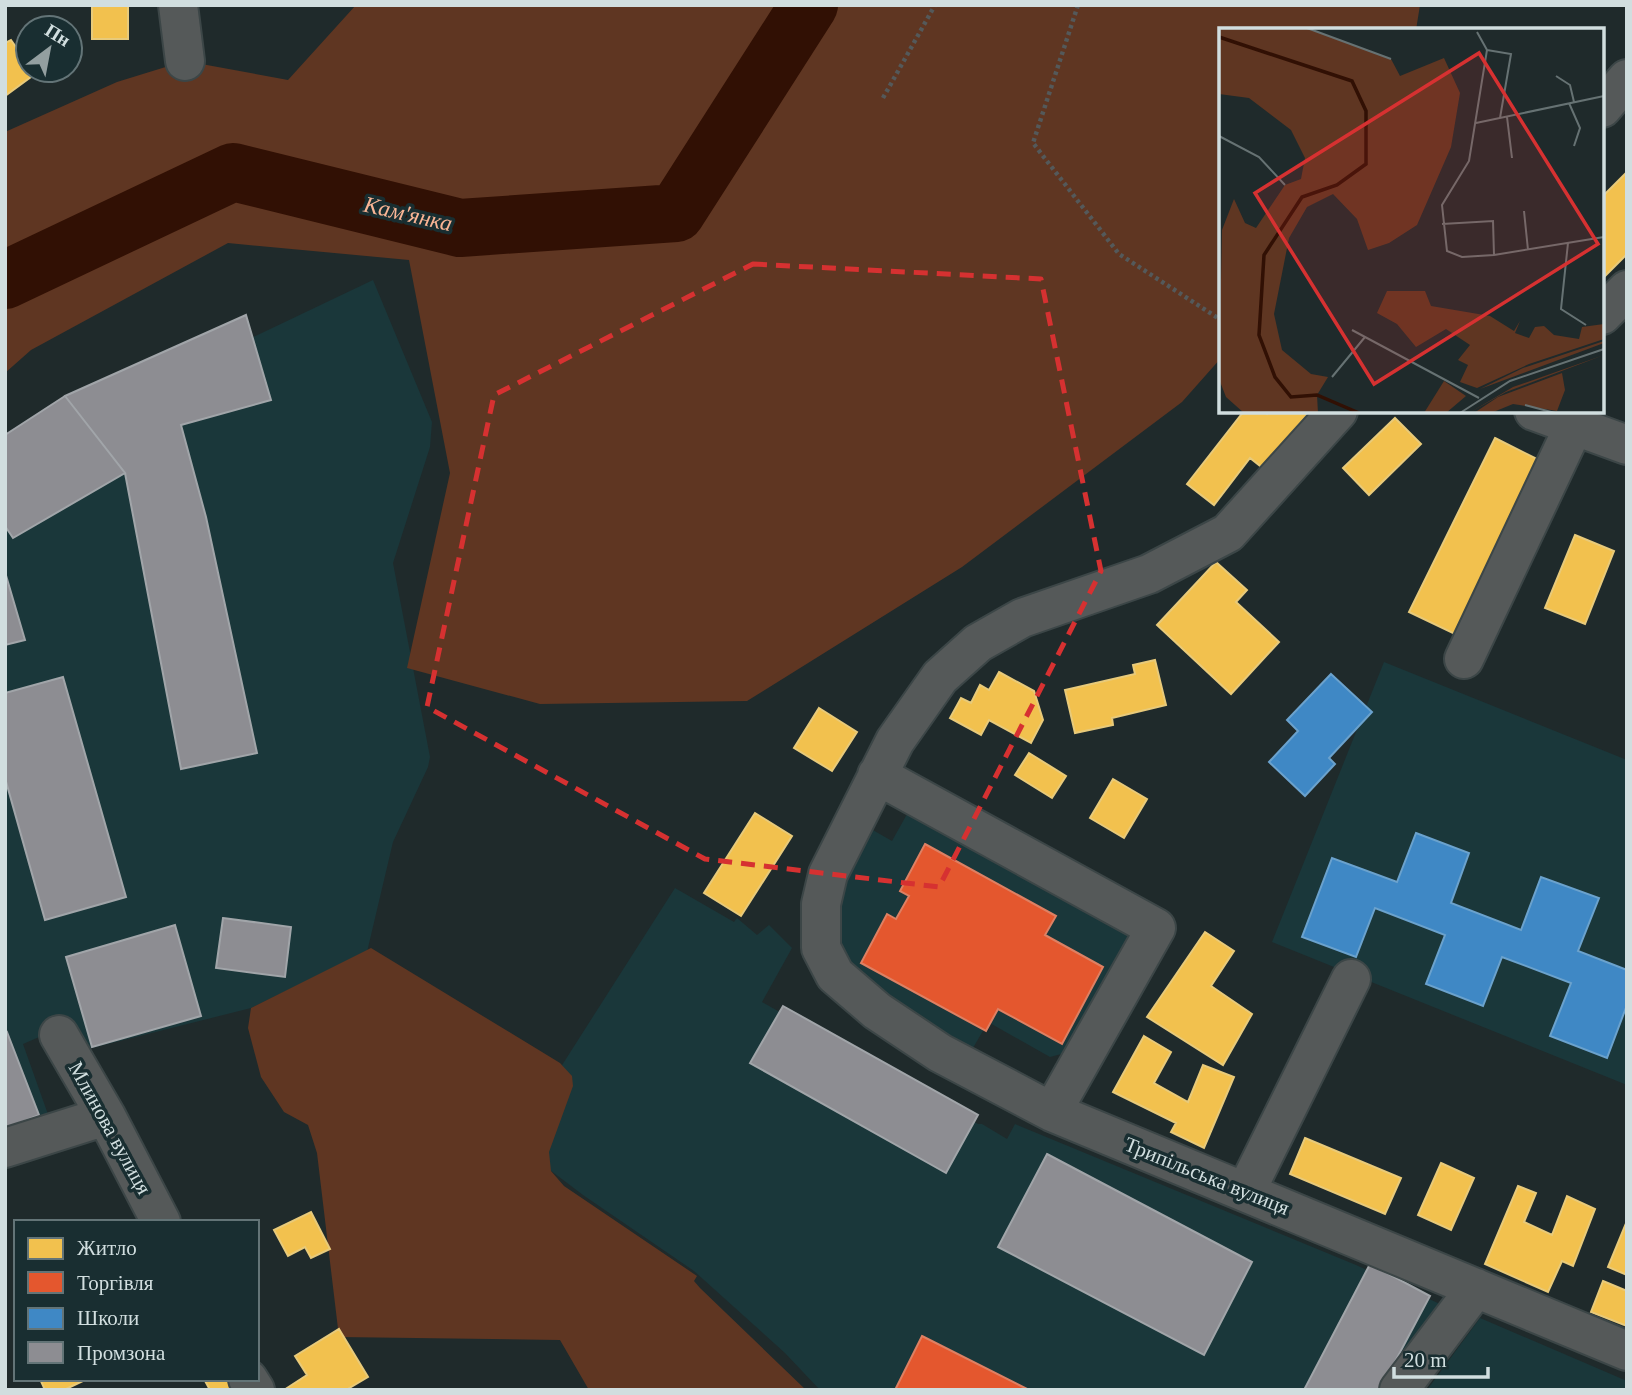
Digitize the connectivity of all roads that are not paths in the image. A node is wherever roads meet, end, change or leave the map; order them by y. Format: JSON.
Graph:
{"nodes":[{"id":1,"x":178,"y":5,"type":"edge"},
{"id":2,"x":185,"y":61,"type":"dead end"},
{"id":3,"x":1627,"y":79,"type":"edge"},
{"id":4,"x":1604,"y":106,"type":"edge"},
{"id":5,"x":1627,"y":290,"type":"edge"},
{"id":6,"x":1604,"y":312,"type":"edge"},
{"id":7,"x":1336,"y":413,"type":"edge"},
{"id":8,"x":1539,"y":413,"type":"edge"},
{"id":9,"x":1574,"y":426,"type":"junction"},
{"id":10,"x":1627,"y":445,"type":"edge"},
{"id":11,"x":1464,"y":659,"type":"dead end"},
{"id":12,"x":877,"y":775,"type":"junction"},
{"id":13,"x":1351,"y":979,"type":"dead end"},
{"id":14,"x":59,"y":1035,"type":"dead end"},
{"id":15,"x":1052,"y":1112,"type":"junction"},
{"id":16,"x":106,"y":1115,"type":"junction"},
{"id":17,"x":5,"y":1148,"type":"edge"},
{"id":18,"x":1246,"y":1191,"type":"junction"},
{"id":19,"x":160,"y":1220,"type":"edge"},
{"id":20,"x":1476,"y":1288,"type":"junction"},
{"id":21,"x":1627,"y":1351,"type":"edge"},
{"id":22,"x":1399,"y":1390,"type":"edge"}],
"edges":[{"from":1,"to":2,"type":"street"},
{"from":3,"to":4,"type":"street"},
{"from":5,"to":6,"type":"street"},
{"from":7,"to":12,"type":"street"},
{"from":8,"to":9,"type":"street"},
{"from":9,"to":10,"type":"street"},
{"from":9,"to":11,"type":"street"},
{"from":12,"to":15,"type":"street","name":"Трипільська вулиця"},
{"from":12,"to":15,"type":"street"},
{"from":13,"to":18,"type":"street"},
{"from":14,"to":16,"type":"street","name":"Млинова вулиця"},
{"from":15,"to":18,"type":"street","name":"Трипільська вулиця"},
{"from":16,"to":17,"type":"street"},
{"from":16,"to":19,"type":"street","name":"Млинова вулиця"},
{"from":18,"to":20,"type":"street","name":"Трипільська вулиця"},
{"from":20,"to":21,"type":"street","name":"Трипільська вулиця"},
{"from":20,"to":22,"type":"street"}]}
